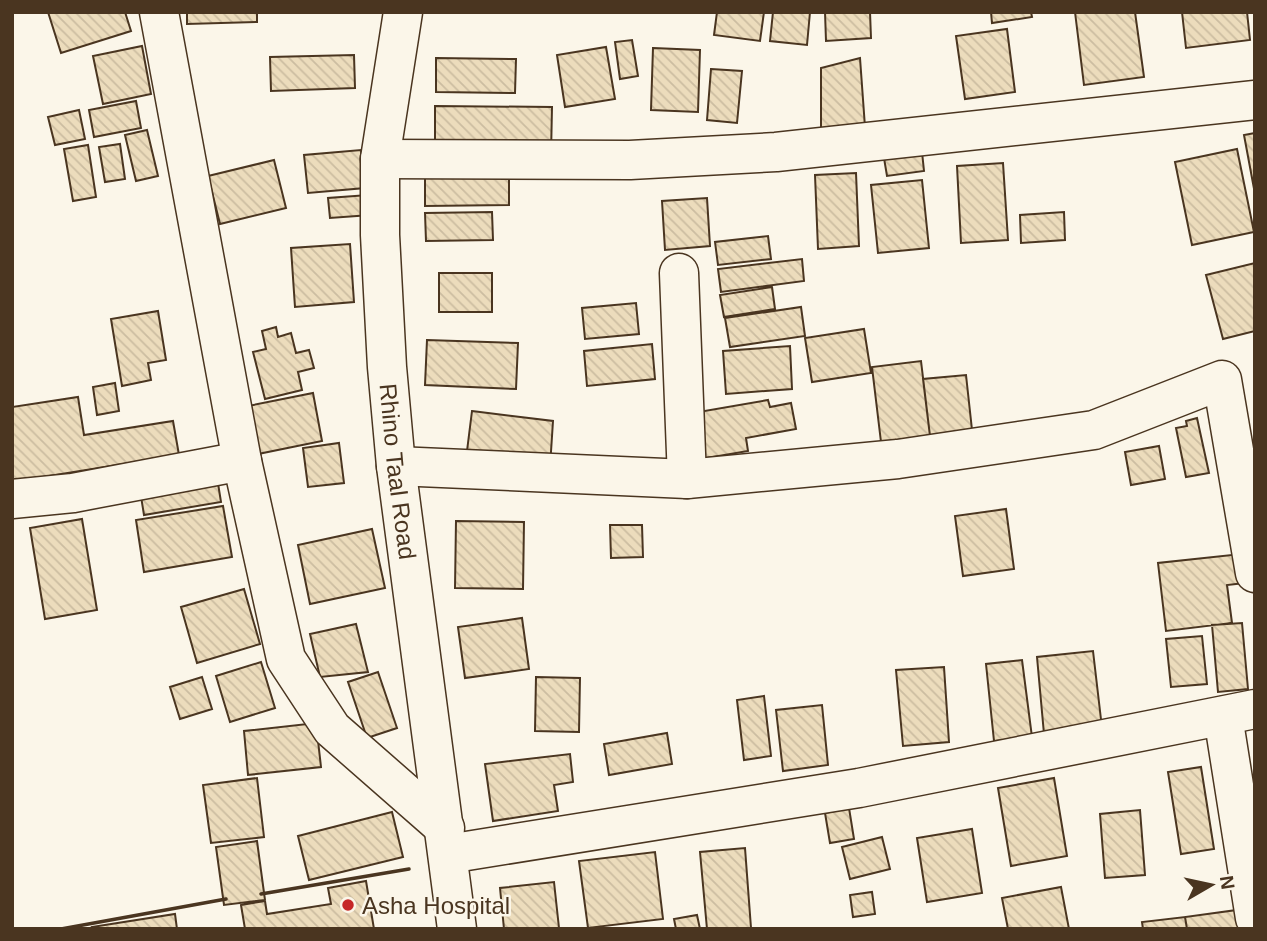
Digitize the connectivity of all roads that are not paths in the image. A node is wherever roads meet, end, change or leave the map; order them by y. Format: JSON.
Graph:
{"nodes":[{"id":1,"x":159,"y":12,"type":"edge"},
{"id":2,"x":403,"y":12,"type":"edge"},
{"id":3,"x":1255,"y":100,"type":"edge"},
{"id":4,"x":380,"y":159,"type":"junction"},
{"id":5,"x":679,"y":273,"type":"dead end"},
{"id":6,"x":242,"y":461,"type":"junction"},
{"id":7,"x":396,"y":466,"type":"junction"},
{"id":8,"x":687,"y":479,"type":"junction"},
{"id":9,"x":12,"y":499,"type":"edge"},
{"id":10,"x":1255,"y":573,"type":"edge"},
{"id":11,"x":1239,"y":713,"type":"edge"},
{"id":12,"x":447,"y":841,"type":"junction"},
{"id":13,"x":1255,"y":918,"type":"edge"},
{"id":14,"x":457,"y":929,"type":"edge"}],
"edges":[{"from":1,"to":6,"type":"street"},
{"from":2,"to":4,"type":"street","name":"Rhino Taal Road"},
{"from":3,"to":4,"type":"street"},
{"from":4,"to":7,"type":"street","name":"Rhino Taal Road"},
{"from":5,"to":8,"type":"street"},
{"from":6,"to":9,"type":"street"},
{"from":6,"to":12,"type":"street"},
{"from":7,"to":8,"type":"street"},
{"from":7,"to":12,"type":"street","name":"Rhino Taal Road"},
{"from":8,"to":10,"type":"street"},
{"from":11,"to":12,"type":"street"},
{"from":11,"to":13,"type":"street"},
{"from":12,"to":14,"type":"street","name":"Rhino Taal Road"}]}
